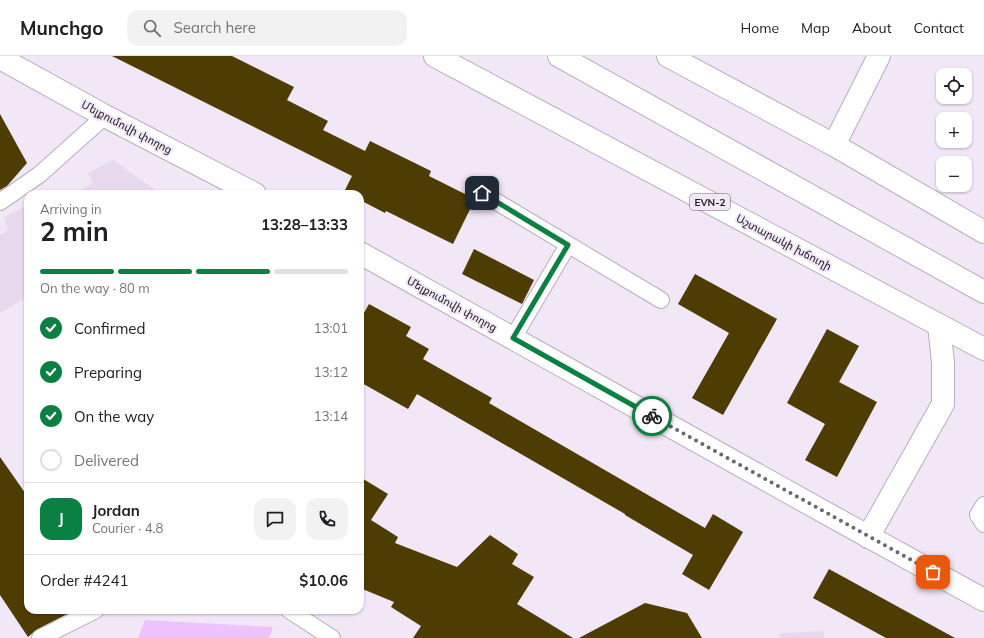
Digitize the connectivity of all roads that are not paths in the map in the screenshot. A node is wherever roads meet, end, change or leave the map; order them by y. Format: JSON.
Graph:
{"nodes":[{"id":1,"x":435,"y":56,"type":"edge"},
{"id":2,"x":559,"y":56,"type":"edge"},
{"id":3,"x":668,"y":56,"type":"edge"},
{"id":4,"x":879,"y":56,"type":"edge"},
{"id":5,"x":0,"y":58,"type":"edge"},
{"id":6,"x":106,"y":116,"type":"junction"},
{"id":7,"x":834,"y":145,"type":"junction"},
{"id":8,"x":247,"y":190,"type":"edge"},
{"id":9,"x":482,"y":193,"type":"dead end"},
{"id":10,"x":0,"y":202,"type":"edge"},
{"id":11,"x":984,"y":232,"type":"edge"},
{"id":12,"x":568,"y":245,"type":"junction"},
{"id":13,"x":364,"y":255,"type":"edge"},
{"id":14,"x":984,"y":292,"type":"edge"},
{"id":15,"x":662,"y":300,"type":"dead end"},
{"id":16,"x":938,"y":325,"type":"junction"},
{"id":17,"x":513,"y":338,"type":"junction"},
{"id":18,"x":984,"y":349,"type":"edge"},
{"id":19,"x":984,"y":505,"type":"edge"},
{"id":20,"x":984,"y":524,"type":"edge"},
{"id":21,"x":868,"y":537,"type":"junction"},
{"id":22,"x":984,"y":600,"type":"edge"},
{"id":23,"x":88,"y":614,"type":"edge"},
{"id":24,"x":295,"y":614,"type":"edge"},
{"id":25,"x":40,"y":638,"type":"edge"},
{"id":26,"x":332,"y":638,"type":"edge"}],
"edges":[{"from":1,"to":16,"type":"street","name":"Աշտարակի խճուղի","number":"EVN-2"},
{"from":2,"to":14,"type":"street"},
{"from":3,"to":7,"type":"street"},
{"from":4,"to":7,"type":"street"},
{"from":5,"to":6,"type":"street","name":"Մելքումովի փողոց"},
{"from":6,"to":8,"type":"street","name":"Մելքումովի փողոց"},
{"from":6,"to":10,"type":"lane"},
{"from":7,"to":11,"type":"street"},
{"from":9,"to":12,"type":"lane"},
{"from":12,"to":15,"type":"lane"},
{"from":12,"to":17,"type":"lane"},
{"from":13,"to":17,"type":"street","name":"Մելքումովի փողոց"},
{"from":16,"to":18,"type":"street","name":"Աշտարակի խճուղի","number":"EVN-2"},
{"from":16,"to":21,"type":"street"},
{"from":17,"to":21,"type":"street","name":"Մելքումովի փողոց"},
{"from":19,"to":20,"type":"lane"},
{"from":21,"to":22,"type":"street","name":"Մելքումովի փողոց"},
{"from":23,"to":25,"type":"lane"},
{"from":24,"to":26,"type":"lane"}]}
